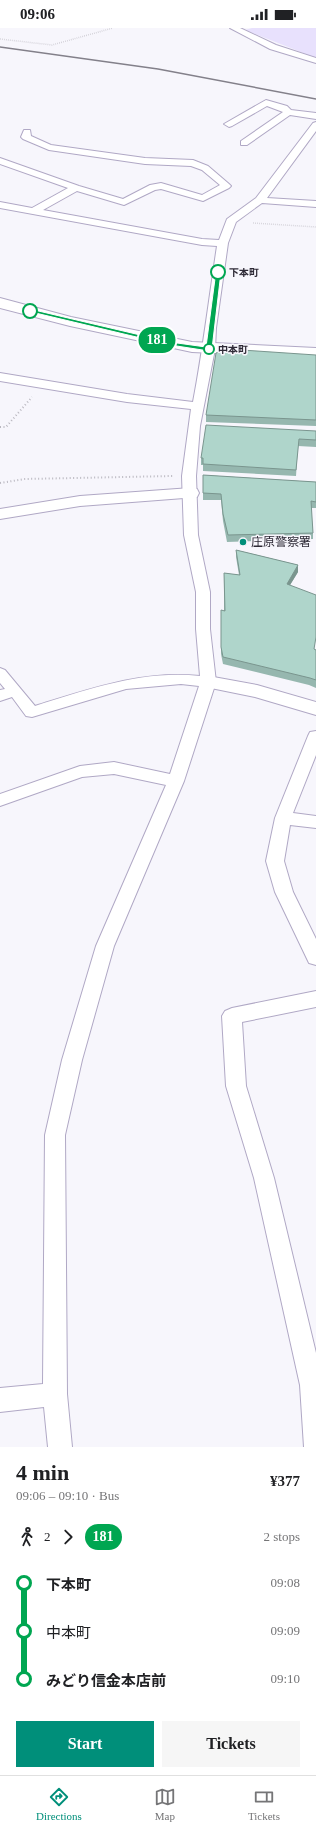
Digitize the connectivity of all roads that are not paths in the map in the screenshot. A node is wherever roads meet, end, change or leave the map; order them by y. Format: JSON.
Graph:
{"nodes":[{"id":1,"x":234,"y":28,"type":"edge"},
{"id":2,"x":316,"y":61,"type":"edge"},
{"id":3,"x":288,"y":112,"type":"junction"},
{"id":4,"x":316,"y":116,"type":"edge"},
{"id":5,"x":229,"y":124,"type":"dead end"},
{"id":6,"x":316,"y":126,"type":"edge"},
{"id":7,"x":26,"y":132,"type":"dead end"},
{"id":8,"x":244,"y":143,"type":"dead end"},
{"id":9,"x":0,"y":161,"type":"edge"},
{"id":10,"x":76,"y":188,"type":"junction"},
{"id":11,"x":260,"y":200,"type":"junction"},
{"id":12,"x":0,"y":204,"type":"edge"},
{"id":13,"x":316,"y":204,"type":"edge"},
{"id":14,"x":34,"y":211,"type":"junction"},
{"id":15,"x":223,"y":243,"type":"junction"},
{"id":16,"x":0,"y":303,"type":"edge"},
{"id":17,"x":209,"y":349,"type":"junction"},
{"id":18,"x":316,"y":353,"type":"edge"},
{"id":19,"x":0,"y":378,"type":"edge"},
{"id":20,"x":199,"y":406,"type":"junction"},
{"id":21,"x":194,"y":426,"type":"junction"},
{"id":22,"x":210,"y":427,"type":"edge"},
{"id":23,"x":189,"y":476,"type":"junction"},
{"id":24,"x":205,"y":477,"type":"edge"},
{"id":25,"x":191,"y":493,"type":"junction"},
{"id":26,"x":0,"y":514,"type":"edge"},
{"id":27,"x":0,"y":673,"type":"edge"},
{"id":28,"x":208,"y":682,"type":"junction"},
{"id":29,"x":7,"y":693,"type":"edge"},
{"id":30,"x":316,"y":709,"type":"edge"},
{"id":31,"x":316,"y":736,"type":"edge"},
{"id":32,"x":176,"y":781,"type":"junction"},
{"id":33,"x":0,"y":800,"type":"edge"},
{"id":34,"x":283,"y":818,"type":"junction"},
{"id":35,"x":316,"y":822,"type":"edge"},
{"id":36,"x":316,"y":958,"type":"edge"},
{"id":37,"x":316,"y":999,"type":"edge"},
{"id":38,"x":55,"y":1394,"type":"junction"},
{"id":39,"x":0,"y":1400,"type":"edge"},
{"id":40,"x":60,"y":1447,"type":"edge"},
{"id":41,"x":316,"y":1447,"type":"edge"}],
"edges":[{"from":1,"to":2,"type":"street"},
{"from":3,"to":4,"type":"street"},
{"from":3,"to":5,"type":"street"},
{"from":3,"to":8,"type":"street"},
{"from":6,"to":11,"type":"street"},
{"from":7,"to":10,"type":"street"},
{"from":9,"to":10,"type":"street"},
{"from":10,"to":14,"type":"street"},
{"from":11,"to":13,"type":"street"},
{"from":11,"to":15,"type":"street"},
{"from":12,"to":14,"type":"street"},
{"from":14,"to":15,"type":"street"},
{"from":15,"to":17,"type":"street"},
{"from":16,"to":17,"type":"main road"},
{"from":17,"to":18,"type":"main road"},
{"from":17,"to":20,"type":"street"},
{"from":19,"to":20,"type":"street"},
{"from":20,"to":21,"type":"street"},
{"from":21,"to":22,"type":"street"},
{"from":21,"to":23,"type":"street"},
{"from":23,"to":24,"type":"street"},
{"from":23,"to":25,"type":"street"},
{"from":25,"to":26,"type":"street"},
{"from":25,"to":28,"type":"street"},
{"from":27,"to":29,"type":"street"},
{"from":28,"to":29,"type":"street"},
{"from":28,"to":30,"type":"street"},
{"from":28,"to":32,"type":"street"},
{"from":31,"to":34,"type":"street"},
{"from":32,"to":33,"type":"street"},
{"from":32,"to":38,"type":"street"},
{"from":34,"to":35,"type":"street"},
{"from":34,"to":36,"type":"street"},
{"from":37,"to":41,"type":"street"},
{"from":38,"to":39,"type":"street"},
{"from":38,"to":40,"type":"street"}]}
